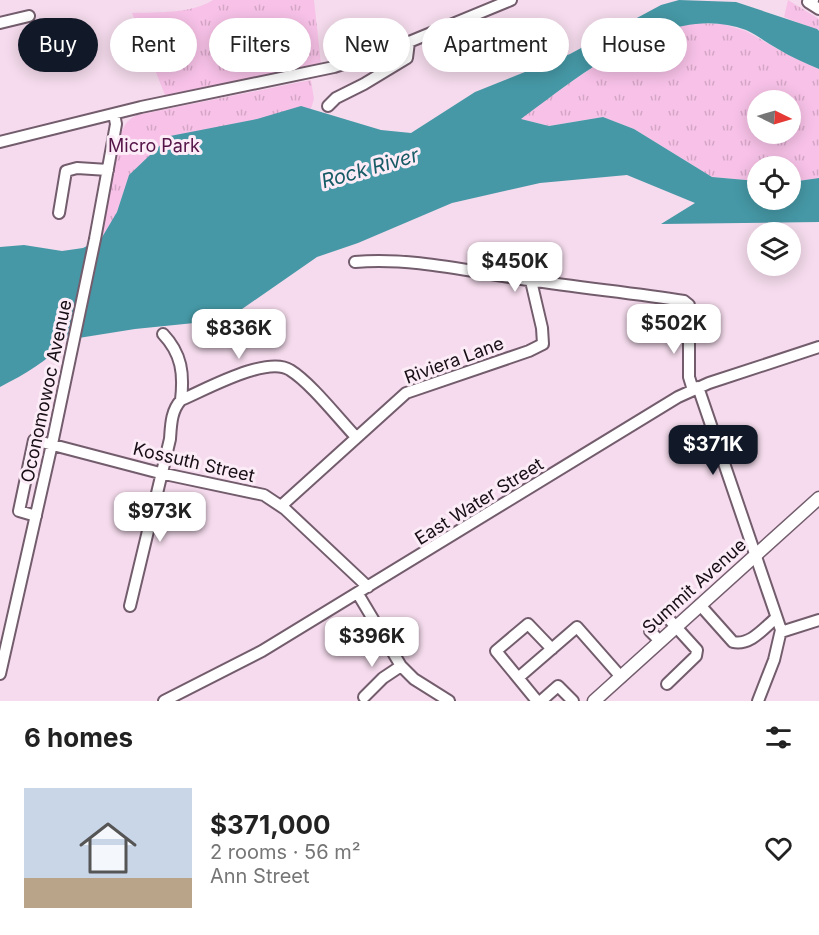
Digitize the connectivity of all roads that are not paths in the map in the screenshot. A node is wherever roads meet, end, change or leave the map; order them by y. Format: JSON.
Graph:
{"nodes":[{"id":1,"x":511,"y":0,"type":"edge"},
{"id":2,"x":29,"y":16,"type":"dead end"},
{"id":3,"x":0,"y":23,"type":"edge"},
{"id":4,"x":410,"y":42,"type":"edge"},
{"id":5,"x":323,"y":69,"type":"edge"},
{"id":6,"x":384,"y":72,"type":"edge"},
{"id":7,"x":328,"y":106,"type":"dead end"},
{"id":8,"x":114,"y":114,"type":"junction"},
{"id":9,"x":0,"y":142,"type":"edge"},
{"id":10,"x":108,"y":170,"type":"junction"},
{"id":11,"x":59,"y":213,"type":"dead end"},
{"id":12,"x":355,"y":262,"type":"dead end"},
{"id":13,"x":531,"y":281,"type":"junction"},
{"id":14,"x":163,"y":334,"type":"dead end"},
{"id":15,"x":819,"y":347,"type":"edge"},
{"id":16,"x":696,"y":388,"type":"junction"},
{"id":17,"x":181,"y":400,"type":"junction"},
{"id":18,"x":356,"y":436,"type":"junction"},
{"id":19,"x":52,"y":444,"type":"junction"},
{"id":20,"x":160,"y":473,"type":"junction"},
{"id":21,"x":819,"y":498,"type":"edge"},
{"id":22,"x":281,"y":506,"type":"junction"},
{"id":23,"x":36,"y":516,"type":"junction"},
{"id":24,"x":755,"y":554,"type":"junction"},
{"id":25,"x":368,"y":587,"type":"junction"},
{"id":26,"x":358,"y":594,"type":"junction"},
{"id":27,"x":700,"y":605,"type":"junction"},
{"id":28,"x":130,"y":606,"type":"dead end"},
{"id":29,"x":776,"y":618,"type":"junction"},
{"id":30,"x":819,"y":620,"type":"edge"},
{"id":31,"x":676,"y":627,"type":"junction"},
{"id":32,"x":781,"y":632,"type":"junction"},
{"id":33,"x":552,"y":650,"type":"junction"},
{"id":34,"x":401,"y":666,"type":"junction"},
{"id":35,"x":0,"y":674,"type":"edge"},
{"id":36,"x":621,"y":676,"type":"junction"},
{"id":37,"x":518,"y":678,"type":"junction"},
{"id":38,"x":667,"y":684,"type":"dead end"},
{"id":39,"x":364,"y":697,"type":"dead end"},
{"id":40,"x":164,"y":701,"type":"edge"},
{"id":41,"x":449,"y":701,"type":"edge"},
{"id":42,"x":539,"y":701,"type":"edge"},
{"id":43,"x":573,"y":701,"type":"edge"},
{"id":44,"x":594,"y":701,"type":"edge"},
{"id":45,"x":758,"y":701,"type":"edge"}],
"edges":[{"from":1,"to":4,"type":"street"},
{"from":2,"to":3,"type":"street"},
{"from":5,"to":8,"type":"street"},
{"from":6,"to":7,"type":"street"},
{"from":8,"to":9,"type":"street"},
{"from":8,"to":10,"type":"street","name":"Oconomowoc Avenue"},
{"from":10,"to":11,"type":"street"},
{"from":10,"to":19,"type":"street","name":"Oconomowoc Avenue"},
{"from":12,"to":13,"type":"street"},
{"from":13,"to":16,"type":"street"},
{"from":13,"to":18,"type":"street","name":"Riviera Lane"},
{"from":14,"to":17,"type":"street"},
{"from":15,"to":16,"type":"street","name":"East Water Street"},
{"from":16,"to":24,"type":"street"},
{"from":16,"to":25,"type":"street","name":"East Water Street"},
{"from":17,"to":18,"type":"street"},
{"from":17,"to":20,"type":"street"},
{"from":18,"to":22,"type":"street","name":"Riviera Lane"},
{"from":19,"to":20,"type":"street","name":"Kossuth Street"},
{"from":19,"to":23,"type":"street","name":"Oconomowoc Avenue"},
{"from":19,"to":23,"type":"street"},
{"from":20,"to":22,"type":"street","name":"Kossuth Street"},
{"from":20,"to":28,"type":"street"},
{"from":21,"to":24,"type":"main road","name":"Summit Avenue"},
{"from":22,"to":25,"type":"street","name":"Kossuth Street"},
{"from":23,"to":35,"type":"street","name":"Oconomowoc Avenue"},
{"from":24,"to":27,"type":"main road","name":"Summit Avenue"},
{"from":24,"to":29,"type":"street"},
{"from":25,"to":26,"type":"street","name":"East Water Street"},
{"from":26,"to":34,"type":"street"},
{"from":26,"to":40,"type":"street","name":"East Water Street"},
{"from":27,"to":29,"type":"street"},
{"from":27,"to":31,"type":"main road","name":"Summit Avenue"},
{"from":29,"to":32,"type":"street"},
{"from":30,"to":32,"type":"street"},
{"from":31,"to":36,"type":"main road","name":"Summit Avenue"},
{"from":31,"to":38,"type":"street"},
{"from":32,"to":45,"type":"street"},
{"from":33,"to":36,"type":"street"},
{"from":33,"to":37,"type":"street"},
{"from":33,"to":37,"type":"street"},
{"from":34,"to":39,"type":"street"},
{"from":34,"to":41,"type":"street"},
{"from":36,"to":44,"type":"main road","name":"Summit Avenue"},
{"from":37,"to":42,"type":"street"},
{"from":42,"to":43,"type":"street"}]}
